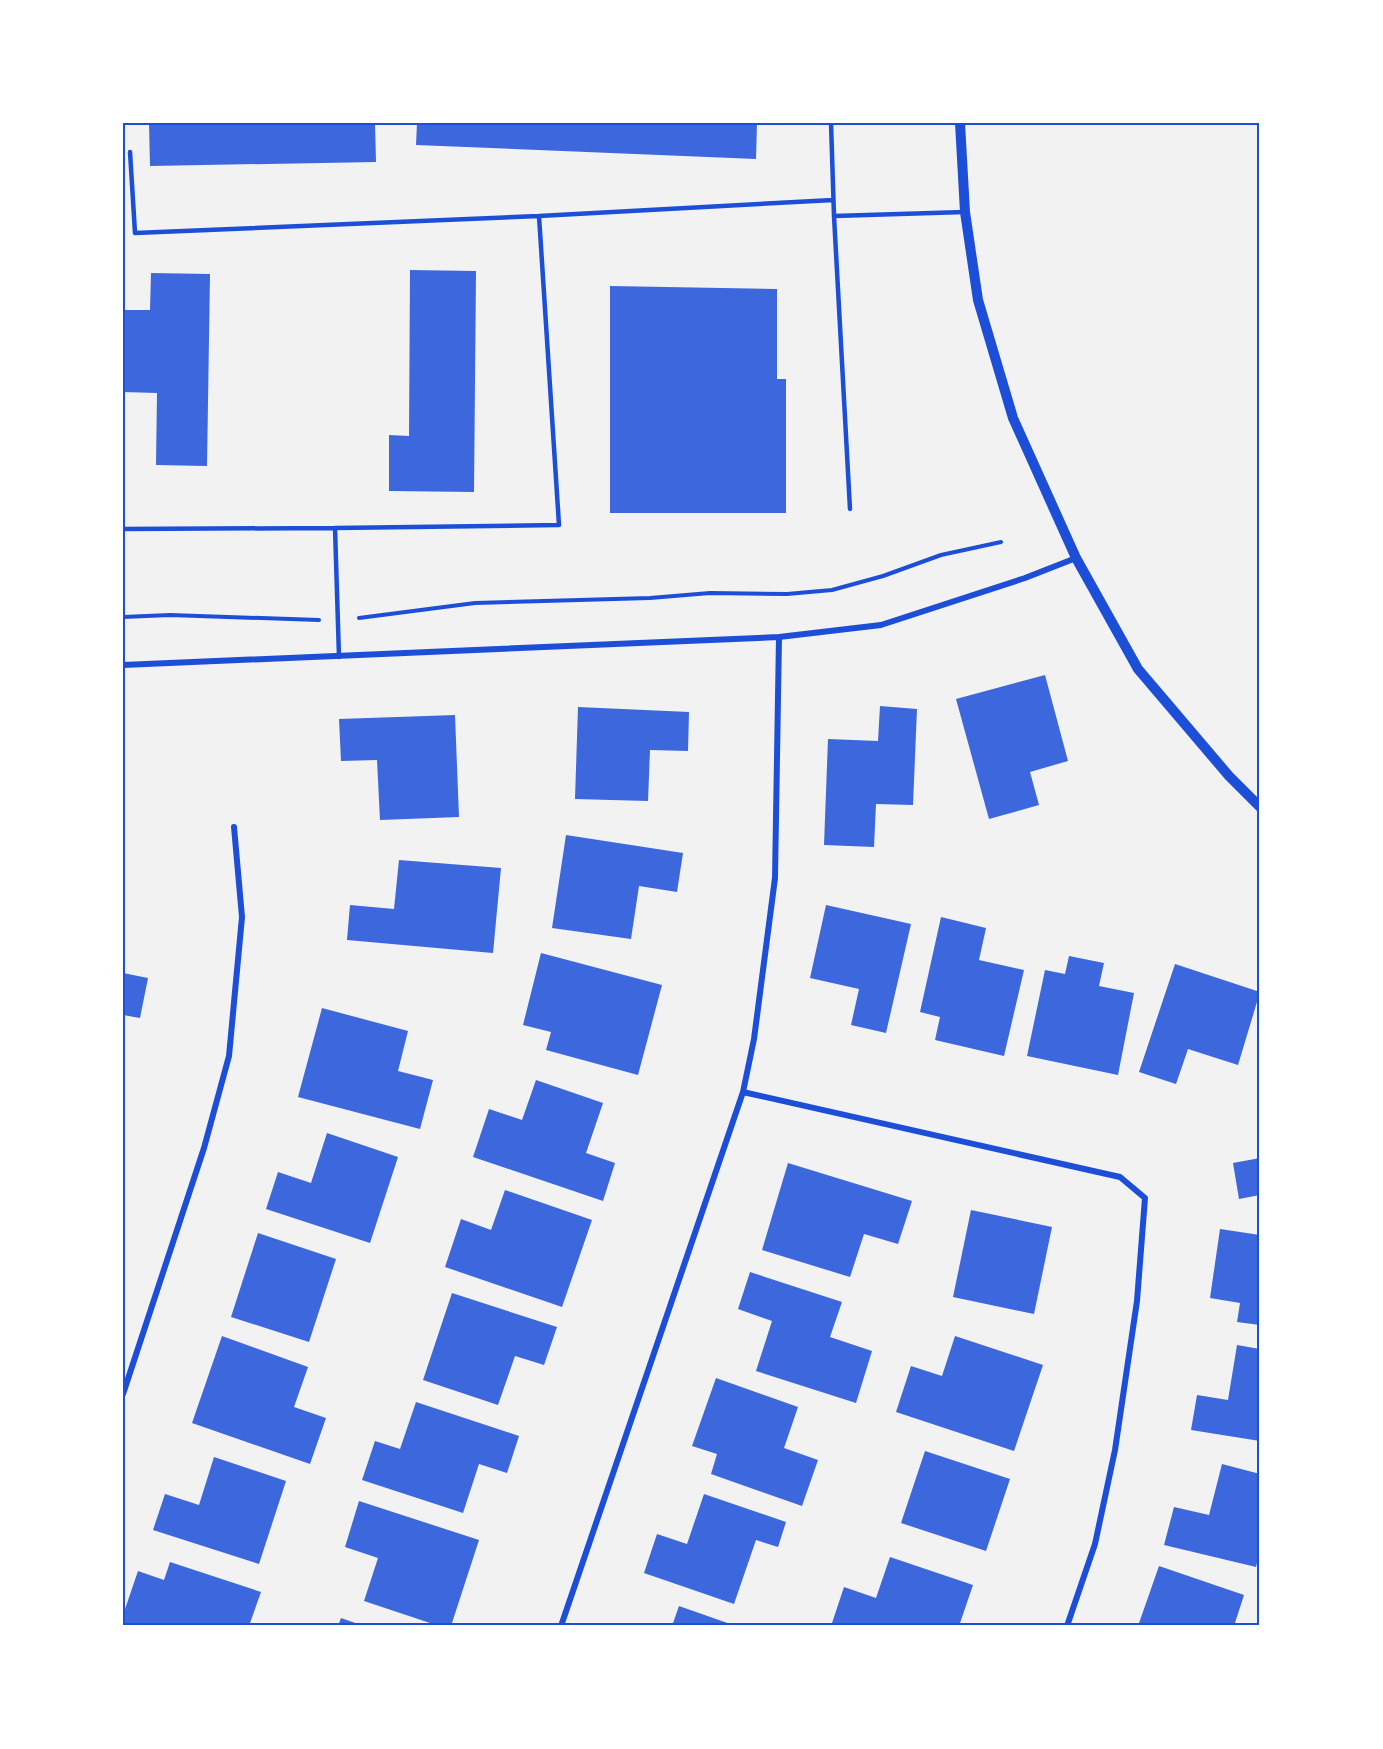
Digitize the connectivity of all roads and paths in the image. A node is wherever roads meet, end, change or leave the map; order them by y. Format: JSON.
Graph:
{"nodes":[{"id":1,"x":831,"y":123,"type":"edge"},
{"id":2,"x":960,"y":123,"type":"edge"},
{"id":3,"x":130,"y":152,"type":"dead end"},
{"id":4,"x":833,"y":200,"type":"junction"},
{"id":5,"x":965,"y":212,"type":"junction"},
{"id":6,"x":539,"y":216,"type":"junction"},
{"id":7,"x":834,"y":216,"type":"junction"},
{"id":8,"x":850,"y":509,"type":"dead end"},
{"id":9,"x":335,"y":528,"type":"junction"},
{"id":10,"x":123,"y":530,"type":"edge"},
{"id":11,"x":1001,"y":542,"type":"dead end"},
{"id":12,"x":1076,"y":558,"type":"junction"},
{"id":13,"x":123,"y":617,"type":"edge"},
{"id":14,"x":337,"y":621,"type":"junction"},
{"id":15,"x":779,"y":637,"type":"junction"},
{"id":16,"x":339,"y":657,"type":"junction"},
{"id":17,"x":123,"y":665,"type":"edge"},
{"id":18,"x":1260,"y":807,"type":"edge"},
{"id":19,"x":234,"y":827,"type":"dead end"},
{"id":20,"x":743,"y":1092,"type":"junction"},
{"id":21,"x":123,"y":1394,"type":"edge"},
{"id":22,"x":561,"y":1626,"type":"edge"},
{"id":23,"x":1067,"y":1626,"type":"edge"}],
"edges":[{"from":1,"to":4,"type":"lane"},
{"from":2,"to":5,"type":"street"},
{"from":3,"to":6,"type":"lane"},
{"from":4,"to":6,"type":"lane"},
{"from":4,"to":7,"type":"lane"},
{"from":5,"to":7,"type":"lane"},
{"from":5,"to":12,"type":"street"},
{"from":6,"to":9,"type":"lane"},
{"from":7,"to":8,"type":"lane"},
{"from":9,"to":10,"type":"lane"},
{"from":9,"to":14,"type":"lane"},
{"from":11,"to":14,"type":"path"},
{"from":12,"to":15,"type":"street"},
{"from":12,"to":18,"type":"street"},
{"from":13,"to":14,"type":"path"},
{"from":14,"to":16,"type":"lane"},
{"from":15,"to":16,"type":"street"},
{"from":15,"to":20,"type":"street"},
{"from":16,"to":17,"type":"street"},
{"from":19,"to":21,"type":"street"},
{"from":20,"to":22,"type":"street"},
{"from":20,"to":23,"type":"street"}]}
